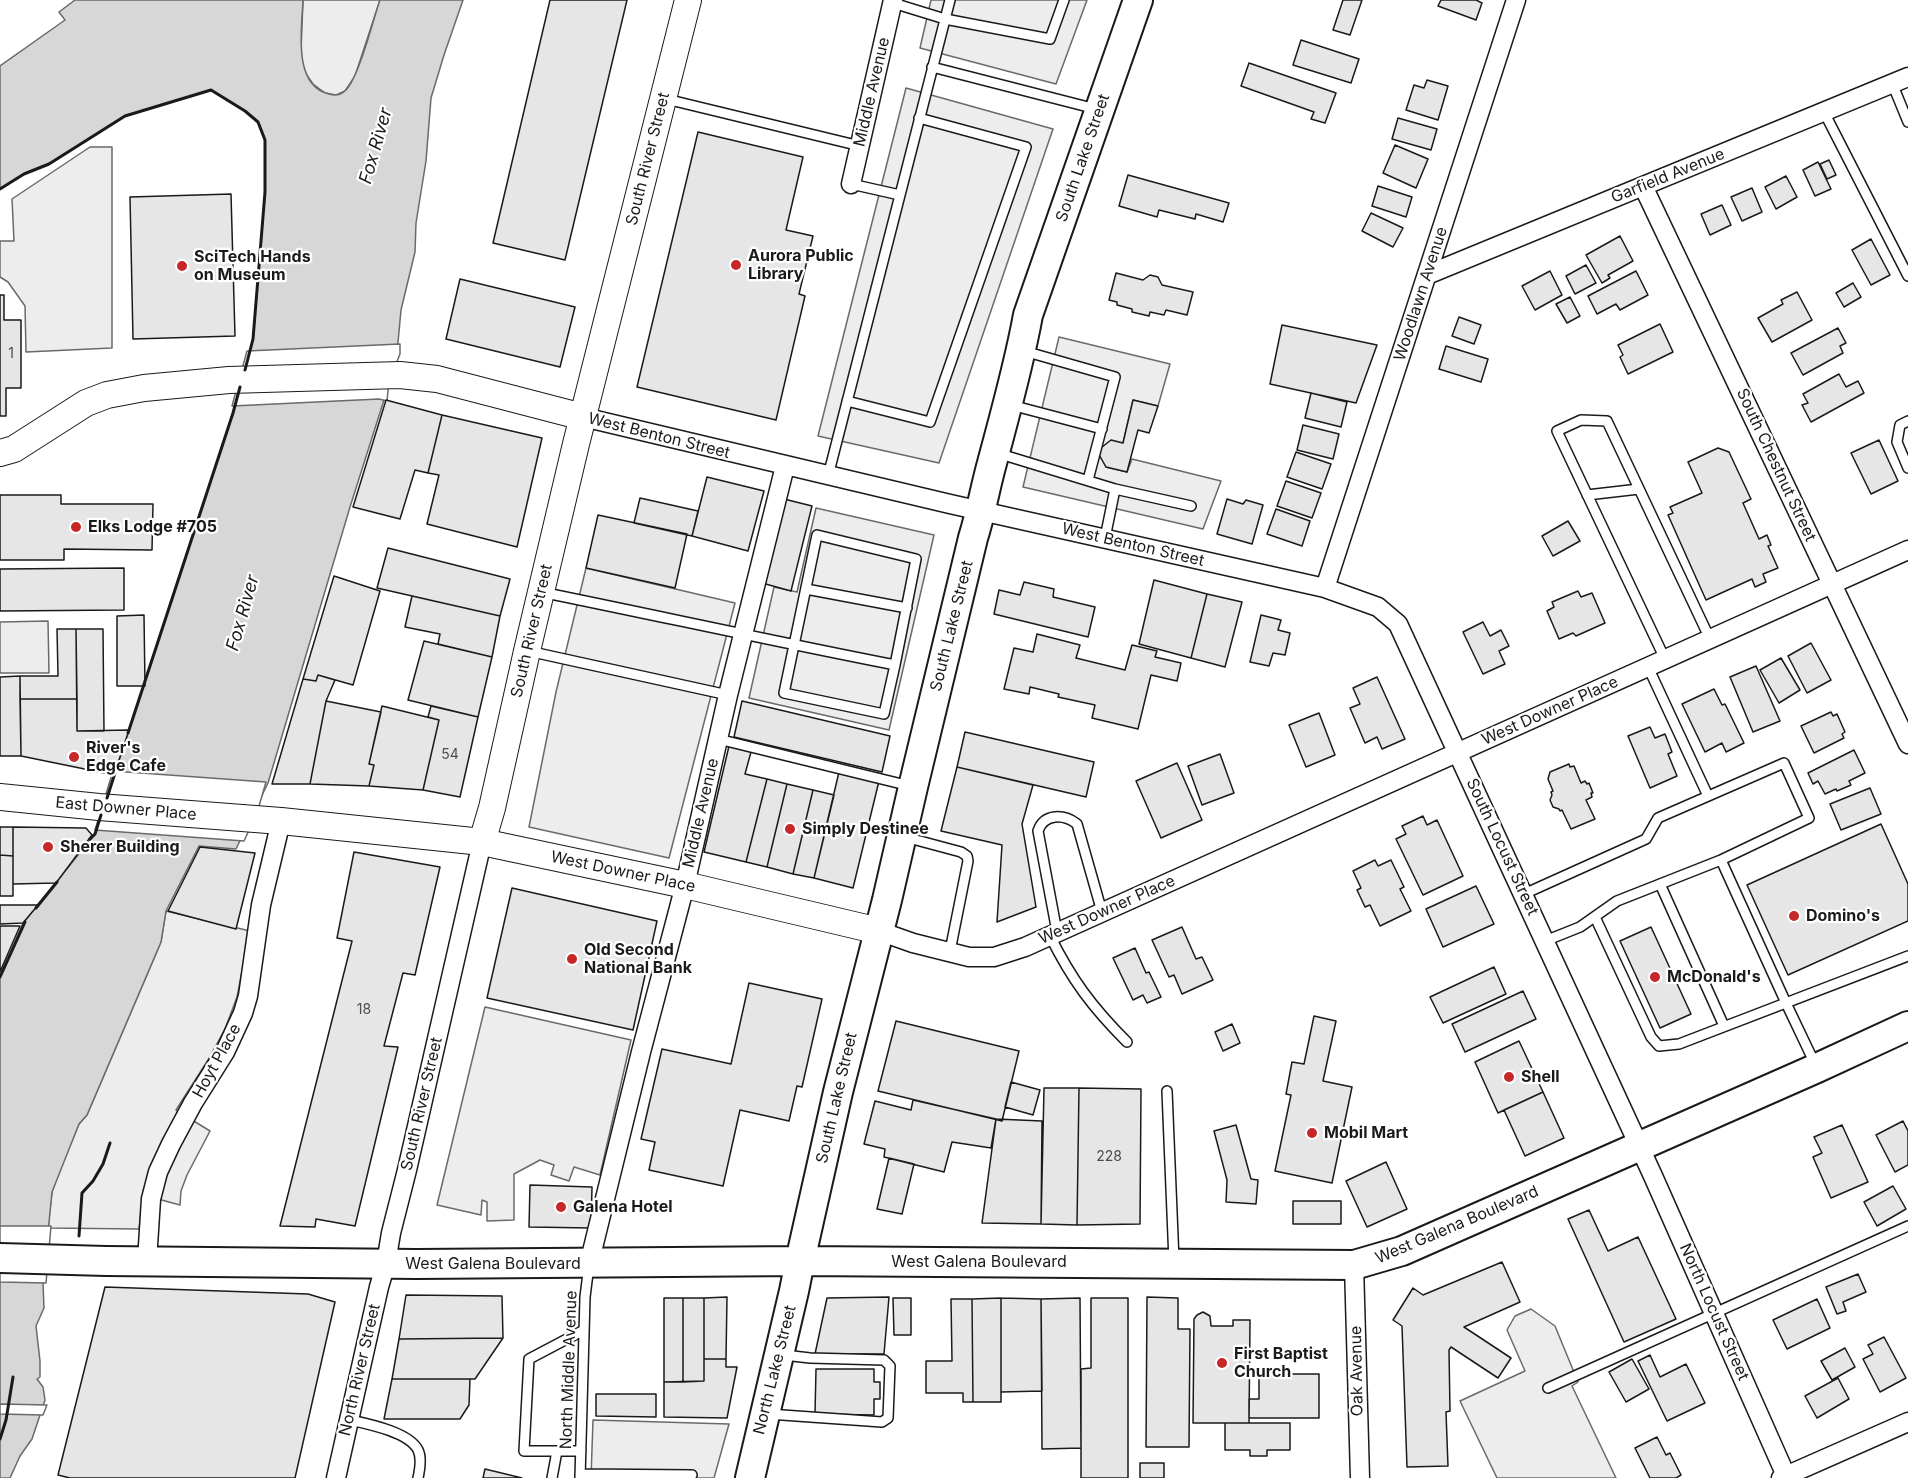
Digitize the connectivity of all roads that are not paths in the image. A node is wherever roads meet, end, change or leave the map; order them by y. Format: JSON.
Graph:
{"nodes":[{"id":1,"x":688,"y":0,"type":"edge"},
{"id":2,"x":950,"y":0,"type":"edge"},
{"id":3,"x":1064,"y":0,"type":"edge"},
{"id":4,"x":1138,"y":0,"type":"edge"},
{"id":5,"x":1516,"y":0,"type":"edge"},
{"id":6,"x":893,"y":1,"type":"edge"},
{"id":7,"x":945,"y":19,"type":"junction"},
{"id":8,"x":933,"y":67,"type":"junction"},
{"id":9,"x":1900,"y":80,"type":"edge"},
{"id":10,"x":664,"y":98,"type":"junction"},
{"id":11,"x":1100,"y":110,"type":"junction"},
{"id":12,"x":1824,"y":112,"type":"junction"},
{"id":13,"x":919,"y":118,"type":"junction"},
{"id":14,"x":1908,"y":122,"type":"edge"},
{"id":15,"x":860,"y":146,"type":"junction"},
{"id":16,"x":851,"y":184,"type":"joint"},
{"id":17,"x":1643,"y":186,"type":"junction"},
{"id":18,"x":900,"y":195,"type":"junction"},
{"id":19,"x":1427,"y":275,"type":"junction"},
{"id":20,"x":1908,"y":276,"type":"edge"},
{"id":21,"x":1022,"y":351,"type":"junction"},
{"id":22,"x":847,"y":401,"type":"junction"},
{"id":23,"x":1008,"y":404,"type":"junction"},
{"id":24,"x":583,"y":417,"type":"junction"},
{"id":25,"x":1908,"y":421,"type":"edge"},
{"id":26,"x":1102,"y":429,"type":"junction"},
{"id":27,"x":995,"y":452,"type":"junction"},
{"id":28,"x":0,"y":453,"type":"edge"},
{"id":29,"x":785,"y":466,"type":"junction"},
{"id":30,"x":1908,"y":468,"type":"edge"},
{"id":31,"x":828,"y":476,"type":"junction"},
{"id":32,"x":1088,"y":480,"type":"junction"},
{"id":33,"x":1115,"y":489,"type":"junction"},
{"id":34,"x":1639,"y":489,"type":"junction"},
{"id":35,"x":1587,"y":495,"type":"junction"},
{"id":36,"x":1191,"y":506,"type":"dead end"},
{"id":37,"x":982,"y":511,"type":"junction"},
{"id":38,"x":1105,"y":538,"type":"junction"},
{"id":39,"x":1908,"y":550,"type":"edge"},
{"id":40,"x":1832,"y":584,"type":"junction"},
{"id":41,"x":1325,"y":588,"type":"junction"},
{"id":42,"x":806,"y":589,"type":"junction"},
{"id":43,"x":541,"y":592,"type":"junction"},
{"id":44,"x":907,"y":608,"type":"junction"},
{"id":45,"x":743,"y":635,"type":"junction"},
{"id":46,"x":1710,"y":639,"type":"junction"},
{"id":47,"x":795,"y":645,"type":"junction"},
{"id":48,"x":527,"y":651,"type":"junction"},
{"id":49,"x":1665,"y":659,"type":"junction"},
{"id":50,"x":896,"y":665,"type":"junction"},
{"id":51,"x":1648,"y":667,"type":"junction"},
{"id":52,"x":728,"y":695,"type":"junction"},
{"id":53,"x":718,"y":739,"type":"junction"},
{"id":54,"x":1908,"y":744,"type":"edge"},
{"id":55,"x":1459,"y":752,"type":"junction"},
{"id":56,"x":913,"y":787,"type":"junction"},
{"id":57,"x":1708,"y":796,"type":"junction"},
{"id":58,"x":0,"y":797,"type":"edge"},
{"id":59,"x":253,"y":820,"type":"joint"},
{"id":60,"x":281,"y":821,"type":"junction"},
{"id":61,"x":901,"y":836,"type":"junction"},
{"id":62,"x":482,"y":842,"type":"junction"},
{"id":63,"x":1721,"y":860,"type":"junction"},
{"id":64,"x":1660,"y":884,"type":"junction"},
{"id":65,"x":685,"y":885,"type":"junction"},
{"id":66,"x":1524,"y":894,"type":"junction"},
{"id":67,"x":1102,"y":912,"type":"junction"},
{"id":68,"x":1595,"y":917,"type":"junction"},
{"id":69,"x":879,"y":931,"type":"junction"},
{"id":70,"x":1053,"y":934,"type":"junction"},
{"id":71,"x":1545,"y":941,"type":"junction"},
{"id":72,"x":950,"y":951,"type":"junction"},
{"id":73,"x":1908,"y":956,"type":"edge"},
{"id":74,"x":1786,"y":1003,"type":"junction"},
{"id":75,"x":1724,"y":1026,"type":"junction"},
{"id":76,"x":1908,"y":1026,"type":"edge"},
{"id":77,"x":1127,"y":1042,"type":"dead end"},
{"id":78,"x":1817,"y":1068,"type":"junction"},
{"id":79,"x":1167,"y":1091,"type":"dead end"},
{"id":80,"x":1640,"y":1146,"type":"junction"},
{"id":81,"x":1908,"y":1226,"type":"edge"},
{"id":82,"x":0,"y":1258,"type":"edge"},
{"id":83,"x":147,"y":1261,"type":"junction"},
{"id":84,"x":800,"y":1261,"type":"junction"},
{"id":85,"x":386,"y":1263,"type":"junction"},
{"id":86,"x":1174,"y":1263,"type":"junction"},
{"id":87,"x":589,"y":1264,"type":"junction"},
{"id":88,"x":1354,"y":1265,"type":"junction"},
{"id":89,"x":1715,"y":1313,"type":"junction"},
{"id":90,"x":584,"y":1330,"type":"junction"},
{"id":91,"x":778,"y":1354,"type":"junction"},
{"id":92,"x":1548,"y":1388,"type":"dead end"},
{"id":93,"x":765,"y":1413,"type":"junction"},
{"id":94,"x":350,"y":1419,"type":"junction"},
{"id":95,"x":1908,"y":1422,"type":"edge"},
{"id":96,"x":557,"y":1451,"type":"junction"},
{"id":97,"x":581,"y":1451,"type":"junction"},
{"id":98,"x":692,"y":1475,"type":"dead end"},
{"id":99,"x":580,"y":1476,"type":"edge"},
{"id":100,"x":1784,"y":1477,"type":"edge"},
{"id":101,"x":336,"y":1478,"type":"edge"},
{"id":102,"x":418,"y":1478,"type":"edge"},
{"id":103,"x":552,"y":1478,"type":"edge"},
{"id":104,"x":750,"y":1478,"type":"edge"},
{"id":105,"x":1360,"y":1478,"type":"edge"}],
"edges":[{"from":1,"to":10,"type":"street","name":"South River Street"},
{"from":2,"to":7,"type":"lane"},
{"from":3,"to":7,"type":"lane"},
{"from":4,"to":11,"type":"main road","name":"South Lake Street"},
{"from":5,"to":19,"type":"street","name":"Woodlawn Avenue"},
{"from":6,"to":7,"type":"lane"},
{"from":6,"to":15,"type":"street","name":"Middle Avenue"},
{"from":7,"to":8,"type":"lane"},
{"from":8,"to":11,"type":"lane"},
{"from":8,"to":13,"type":"lane"},
{"from":9,"to":12,"type":"street","name":"Garfield Avenue"},
{"from":9,"to":14,"type":"lane"},
{"from":10,"to":15,"type":"lane"},
{"from":10,"to":24,"type":"street","name":"South River Street"},
{"from":11,"to":21,"type":"main road","name":"South Lake Street"},
{"from":12,"to":17,"type":"street","name":"Garfield Avenue"},
{"from":12,"to":20,"type":"lane"},
{"from":13,"to":18,"type":"lane"},
{"from":13,"to":22,"type":"lane"},
{"from":15,"to":16,"type":"street","name":"Middle Avenue"},
{"from":16,"to":18,"type":"lane"},
{"from":17,"to":19,"type":"street","name":"Garfield Avenue"},
{"from":17,"to":40,"type":"street","name":"South Chestnut Street"},
{"from":18,"to":22,"type":"lane"},
{"from":19,"to":41,"type":"street","name":"Woodlawn Avenue"},
{"from":21,"to":23,"type":"main road","name":"South Lake Street"},
{"from":21,"to":26,"type":"lane"},
{"from":22,"to":31,"type":"lane"},
{"from":23,"to":26,"type":"lane"},
{"from":23,"to":27,"type":"main road","name":"South Lake Street"},
{"from":24,"to":28,"type":"street","name":"West Benton Street"},
{"from":24,"to":29,"type":"street","name":"West Benton Street"},
{"from":24,"to":43,"type":"street","name":"South River Street"},
{"from":25,"to":30,"type":"lane"},
{"from":26,"to":32,"type":"lane"},
{"from":27,"to":32,"type":"lane"},
{"from":27,"to":37,"type":"main road","name":"South Lake Street"},
{"from":29,"to":31,"type":"street","name":"West Benton Street"},
{"from":29,"to":45,"type":"street","name":"Middle Avenue"},
{"from":31,"to":37,"type":"street","name":"West Benton Street"},
{"from":32,"to":33,"type":"lane"},
{"from":33,"to":36,"type":"lane"},
{"from":33,"to":38,"type":"lane"},
{"from":34,"to":35,"type":"lane"},
{"from":34,"to":35,"type":"lane"},
{"from":34,"to":46,"type":"lane"},
{"from":35,"to":49,"type":"lane"},
{"from":37,"to":38,"type":"street","name":"West Benton Street"},
{"from":37,"to":56,"type":"main road","name":"South Lake Street"},
{"from":38,"to":41,"type":"street","name":"West Benton Street"},
{"from":39,"to":40,"type":"street","name":"West Downer Place"},
{"from":40,"to":46,"type":"street","name":"West Downer Place"},
{"from":40,"to":54,"type":"street","name":"South Chestnut Street"},
{"from":41,"to":55,"type":"street","name":"South Locust Street"},
{"from":42,"to":44,"type":"lane"},
{"from":42,"to":44,"type":"lane"},
{"from":42,"to":47,"type":"lane"},
{"from":43,"to":45,"type":"lane"},
{"from":43,"to":48,"type":"street","name":"South River Street"},
{"from":44,"to":50,"type":"lane"},
{"from":45,"to":47,"type":"lane"},
{"from":45,"to":52,"type":"street","name":"Middle Avenue"},
{"from":46,"to":49,"type":"street","name":"West Downer Place"},
{"from":47,"to":50,"type":"lane"},
{"from":47,"to":50,"type":"lane"},
{"from":48,"to":52,"type":"lane"},
{"from":48,"to":62,"type":"street","name":"South River Street"},
{"from":49,"to":51,"type":"street","name":"West Downer Place"},
{"from":51,"to":55,"type":"street","name":"West Downer Place"},
{"from":51,"to":57,"type":"lane"},
{"from":52,"to":53,"type":"street","name":"Middle Avenue"},
{"from":53,"to":56,"type":"lane"},
{"from":53,"to":65,"type":"street","name":"Middle Avenue"},
{"from":55,"to":66,"type":"street","name":"South Locust Street"},
{"from":55,"to":67,"type":"street","name":"West Downer Place"},
{"from":56,"to":61,"type":"main road","name":"South Lake Street"},
{"from":57,"to":63,"type":"lane"},
{"from":57,"to":66,"type":"lane"},
{"from":58,"to":59,"type":"street","name":"East Downer Place"},
{"from":59,"to":60,"type":"street","name":"West Downer Place"},
{"from":60,"to":62,"type":"street","name":"West Downer Place"},
{"from":60,"to":83,"type":"street","name":"Hoyt Place"},
{"from":61,"to":69,"type":"main road","name":"South Lake Street"},
{"from":61,"to":72,"type":"lane"},
{"from":62,"to":65,"type":"street","name":"West Downer Place"},
{"from":62,"to":85,"type":"street","name":"South River Street"},
{"from":63,"to":64,"type":"lane"},
{"from":63,"to":74,"type":"lane"},
{"from":64,"to":68,"type":"lane"},
{"from":64,"to":75,"type":"lane"},
{"from":65,"to":69,"type":"street","name":"West Downer Place"},
{"from":65,"to":87,"type":"street","name":"Middle Avenue"},
{"from":66,"to":71,"type":"street","name":"South Locust Street"},
{"from":67,"to":70,"type":"street","name":"West Downer Place"},
{"from":67,"to":70,"type":"lane"},
{"from":68,"to":71,"type":"lane"},
{"from":68,"to":75,"type":"lane"},
{"from":69,"to":72,"type":"street","name":"West Downer Place"},
{"from":69,"to":84,"type":"main road","name":"South Lake Street"},
{"from":70,"to":72,"type":"street","name":"West Downer Place"},
{"from":70,"to":77,"type":"lane"},
{"from":71,"to":80,"type":"street","name":"South Locust Street"},
{"from":73,"to":74,"type":"lane"},
{"from":74,"to":75,"type":"lane"},
{"from":74,"to":78,"type":"lane"},
{"from":76,"to":78,"type":"main road","name":"West Galena Boulevard"},
{"from":78,"to":80,"type":"main road","name":"West Galena Boulevard"},
{"from":79,"to":86,"type":"lane"},
{"from":80,"to":88,"type":"main road","name":"West Galena Boulevard"},
{"from":80,"to":89,"type":"street","name":"North Locust Street"},
{"from":81,"to":89,"type":"lane"},
{"from":82,"to":83,"type":"main road","name":"West Galena Boulevard"},
{"from":83,"to":85,"type":"main road","name":"West Galena Boulevard"},
{"from":84,"to":86,"type":"main road","name":"West Galena Boulevard"},
{"from":84,"to":87,"type":"main road","name":"West Galena Boulevard"},
{"from":84,"to":91,"type":"main road","name":"North Lake Street"},
{"from":85,"to":87,"type":"main road","name":"West Galena Boulevard"},
{"from":85,"to":94,"type":"street","name":"North River Street"},
{"from":86,"to":88,"type":"main road","name":"West Galena Boulevard"},
{"from":87,"to":90,"type":"lane","name":"North Middle Avenue"},
{"from":88,"to":105,"type":"street","name":"Oak Avenue"},
{"from":89,"to":92,"type":"lane"},
{"from":89,"to":100,"type":"street","name":"North Locust Street"},
{"from":90,"to":96,"type":"lane"},
{"from":90,"to":97,"type":"lane","name":"North Middle Avenue"},
{"from":91,"to":93,"type":"main road","name":"North Lake Street"},
{"from":91,"to":93,"type":"lane"},
{"from":93,"to":104,"type":"main road","name":"North Lake Street"},
{"from":94,"to":101,"type":"street","name":"North River Street"},
{"from":94,"to":102,"type":"lane"},
{"from":95,"to":100,"type":"street"},
{"from":96,"to":97,"type":"lane"},
{"from":96,"to":103,"type":"lane"},
{"from":97,"to":99,"type":"lane","name":"North Middle Avenue"},
{"from":98,"to":99,"type":"lane"}]}
